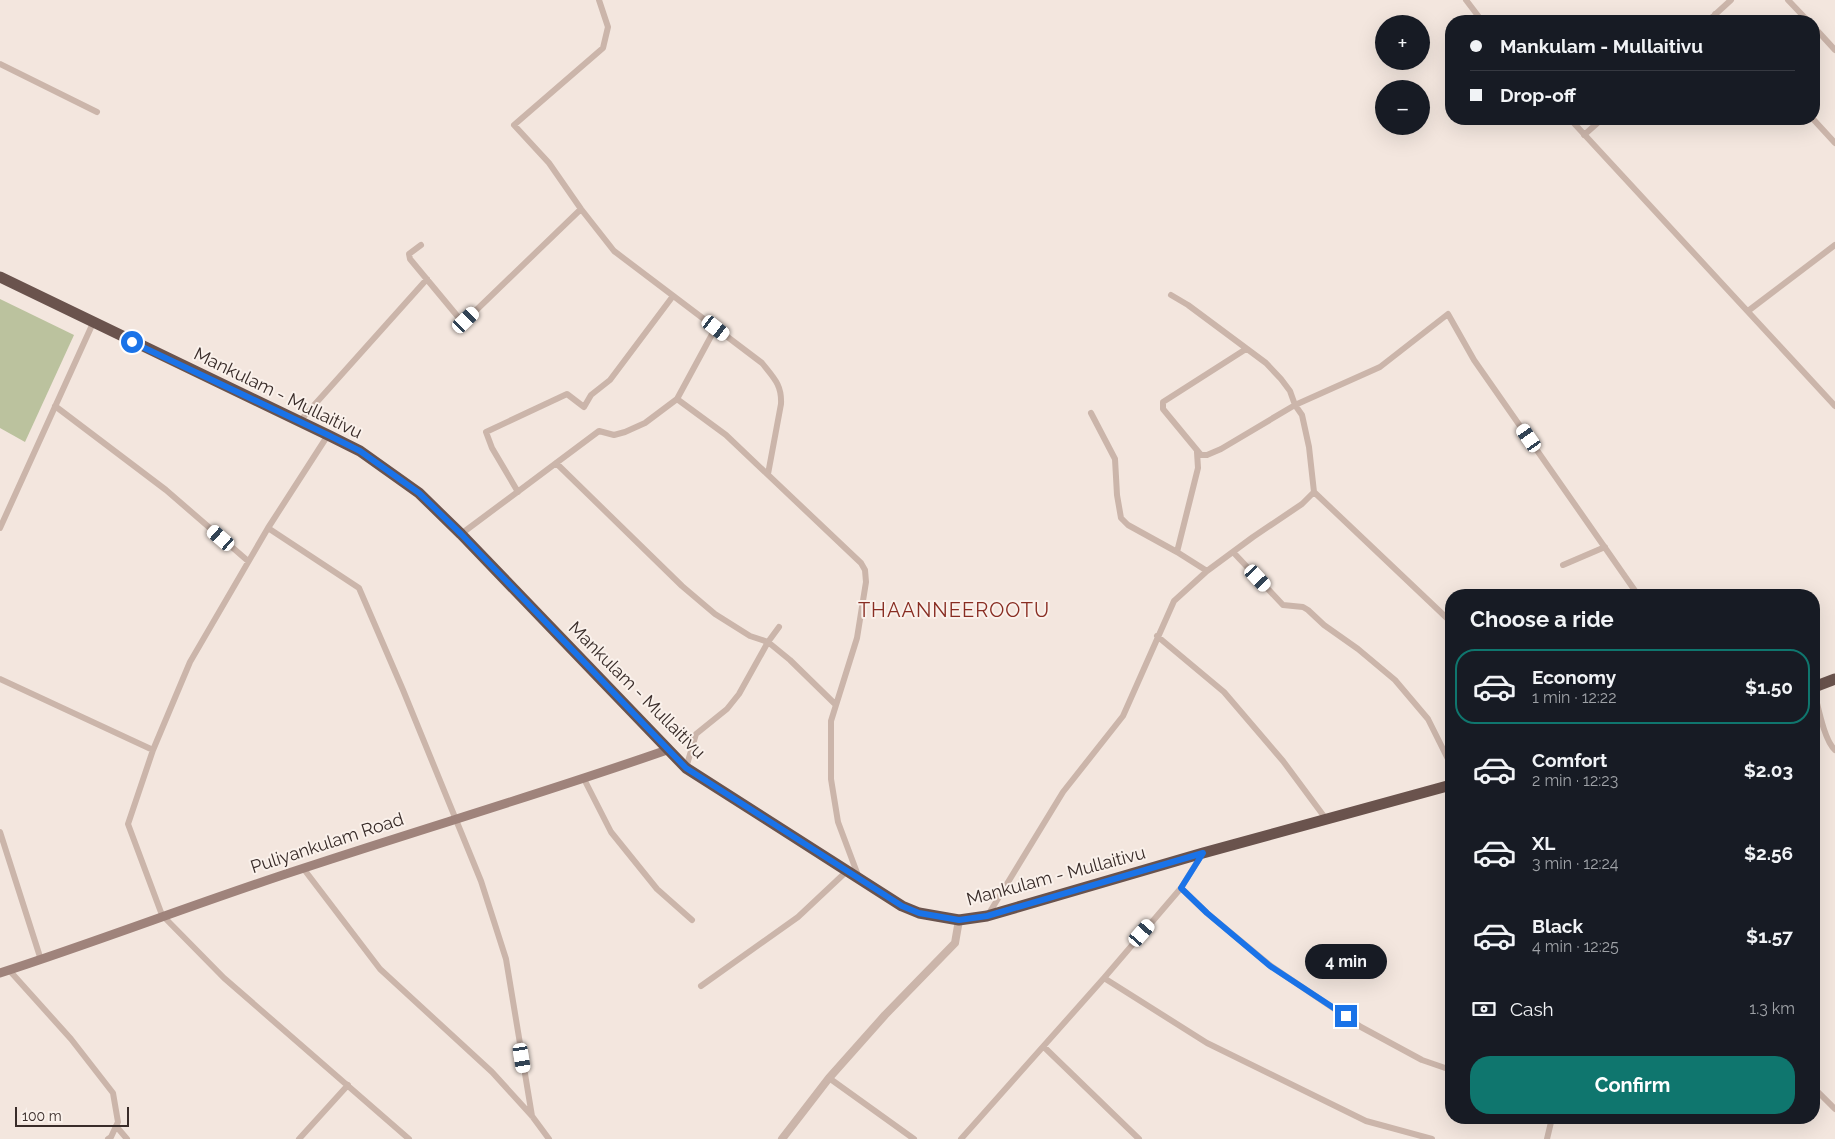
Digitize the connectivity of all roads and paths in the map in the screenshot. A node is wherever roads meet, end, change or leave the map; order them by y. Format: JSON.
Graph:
{"nodes":[{"id":1,"x":599,"y":0,"type":"edge"},
{"id":2,"x":1466,"y":0,"type":"edge"},
{"id":3,"x":1731,"y":0,"type":"edge"},
{"id":4,"x":1788,"y":0,"type":"edge"},
{"id":5,"x":1716,"y":14,"type":"edge"},
{"id":6,"x":1477,"y":15,"type":"edge"},
{"id":7,"x":1802,"y":15,"type":"edge"},
{"id":8,"x":1820,"y":34,"type":"edge"},
{"id":9,"x":1835,"y":50,"type":"edge"},
{"id":10,"x":0,"y":64,"type":"edge"},
{"id":11,"x":97,"y":112,"type":"dead end"},
{"id":12,"x":1575,"y":125,"type":"edge"},
{"id":13,"x":1595,"y":125,"type":"edge"},
{"id":14,"x":1818,"y":125,"type":"edge"},
{"id":15,"x":1584,"y":135,"type":"junction"},
{"id":16,"x":1835,"y":143,"type":"edge"},
{"id":17,"x":581,"y":209,"type":"junction"},
{"id":18,"x":420,"y":245,"type":"dead end"},
{"id":19,"x":1835,"y":245,"type":"edge"},
{"id":20,"x":0,"y":277,"type":"edge"},
{"id":21,"x":427,"y":278,"type":"junction"},
{"id":22,"x":1171,"y":295,"type":"dead end"},
{"id":23,"x":673,"y":296,"type":"junction"},
{"id":24,"x":1748,"y":311,"type":"junction"},
{"id":25,"x":93,"y":322,"type":"junction"},
{"id":26,"x":716,"y":328,"type":"junction"},
{"id":27,"x":1246,"y":349,"type":"junction"},
{"id":28,"x":677,"y":399,"type":"junction"},
{"id":29,"x":1295,"y":405,"type":"junction"},
{"id":30,"x":55,"y":406,"type":"junction"},
{"id":31,"x":1835,"y":406,"type":"edge"},
{"id":32,"x":1091,"y":413,"type":"dead end"},
{"id":33,"x":299,"y":422,"type":"junction"},
{"id":34,"x":328,"y":435,"type":"junction"},
{"id":35,"x":1197,"y":452,"type":"junction"},
{"id":36,"x":556,"y":463,"type":"junction"},
{"id":37,"x":768,"y":474,"type":"junction"},
{"id":38,"x":518,"y":492,"type":"junction"},
{"id":39,"x":1314,"y":492,"type":"junction"},
{"id":40,"x":0,"y":528,"type":"edge"},
{"id":41,"x":268,"y":528,"type":"junction"},
{"id":42,"x":461,"y":534,"type":"junction"},
{"id":43,"x":1605,"y":547,"type":"junction"},
{"id":44,"x":1178,"y":552,"type":"junction"},
{"id":45,"x":1233,"y":552,"type":"junction"},
{"id":46,"x":248,"y":561,"type":"junction"},
{"id":47,"x":1563,"y":565,"type":"dead end"},
{"id":48,"x":1207,"y":572,"type":"junction"},
{"id":49,"x":1634,"y":589,"type":"edge"},
{"id":50,"x":1445,"y":616,"type":"edge"},
{"id":51,"x":779,"y":627,"type":"dead end"},
{"id":52,"x":1157,"y":636,"type":"junction"},
{"id":53,"x":768,"y":642,"type":"junction"},
{"id":54,"x":0,"y":679,"type":"edge"},
{"id":55,"x":1835,"y":679,"type":"edge"},
{"id":56,"x":1820,"y":686,"type":"edge"},
{"id":57,"x":835,"y":704,"type":"junction"},
{"id":58,"x":1820,"y":711,"type":"edge"},
{"id":59,"x":153,"y":750,"type":"junction"},
{"id":60,"x":667,"y":750,"type":"junction"},
{"id":61,"x":1835,"y":750,"type":"edge"},
{"id":62,"x":1445,"y":753,"type":"edge"},
{"id":63,"x":686,"y":768,"type":"junction"},
{"id":64,"x":584,"y":779,"type":"junction"},
{"id":65,"x":1445,"y":787,"type":"edge"},
{"id":66,"x":456,"y":818,"type":"junction"},
{"id":67,"x":1326,"y":819,"type":"junction"},
{"id":68,"x":0,"y":832,"type":"edge"},
{"id":69,"x":1203,"y":853,"type":"junction"},
{"id":70,"x":303,"y":868,"type":"junction"},
{"id":71,"x":847,"y":871,"type":"junction"},
{"id":72,"x":859,"y":878,"type":"junction"},
{"id":73,"x":1181,"y":888,"type":"junction"},
{"id":74,"x":162,"y":915,"type":"junction"},
{"id":75,"x":987,"y":916,"type":"junction"},
{"id":76,"x":692,"y":920,"type":"dead end"},
{"id":77,"x":959,"y":920,"type":"junction"},
{"id":78,"x":41,"y":960,"type":"junction"},
{"id":79,"x":5,"y":972,"type":"edge"},
{"id":80,"x":1104,"y":978,"type":"junction"},
{"id":81,"x":701,"y":986,"type":"dead end"},
{"id":82,"x":1044,"y":1047,"type":"junction"},
{"id":83,"x":1445,"y":1068,"type":"edge"},
{"id":84,"x":829,"y":1078,"type":"junction"},
{"id":85,"x":348,"y":1085,"type":"junction"},
{"id":86,"x":1820,"y":1094,"type":"edge"},
{"id":87,"x":1835,"y":1109,"type":"edge"},
{"id":88,"x":532,"y":1116,"type":"junction"},
{"id":89,"x":1551,"y":1124,"type":"edge"},
{"id":90,"x":116,"y":1126,"type":"junction"},
{"id":91,"x":108,"y":1139,"type":"edge"},
{"id":92,"x":127,"y":1139,"type":"edge"},
{"id":93,"x":298,"y":1139,"type":"edge"},
{"id":94,"x":409,"y":1139,"type":"edge"},
{"id":95,"x":549,"y":1139,"type":"edge"},
{"id":96,"x":782,"y":1139,"type":"edge"},
{"id":97,"x":914,"y":1139,"type":"edge"},
{"id":98,"x":961,"y":1139,"type":"edge"},
{"id":99,"x":1139,"y":1139,"type":"edge"},
{"id":100,"x":1432,"y":1139,"type":"edge"},
{"id":101,"x":1547,"y":1139,"type":"edge"}],
"edges":[{"from":1,"to":17,"type":"street"},
{"from":2,"to":6,"type":"street"},
{"from":3,"to":5,"type":"street"},
{"from":4,"to":7,"type":"street"},
{"from":8,"to":9,"type":"street"},
{"from":10,"to":11,"type":"street"},
{"from":12,"to":15,"type":"street"},
{"from":13,"to":15,"type":"street"},
{"from":14,"to":16,"type":"street"},
{"from":15,"to":24,"type":"street"},
{"from":17,"to":21,"type":"street"},
{"from":17,"to":23,"type":"street"},
{"from":18,"to":21,"type":"street"},
{"from":19,"to":24,"type":"street"},
{"from":20,"to":25,"type":"highway","name":"Mankulam - Mullaitivu"},
{"from":21,"to":33,"type":"street"},
{"from":22,"to":27,"type":"street"},
{"from":23,"to":26,"type":"street"},
{"from":23,"to":38,"type":"street"},
{"from":24,"to":31,"type":"street"},
{"from":25,"to":30,"type":"street"},
{"from":25,"to":33,"type":"highway","name":"Mankulam - Mullaitivu"},
{"from":26,"to":28,"type":"street"},
{"from":26,"to":37,"type":"street"},
{"from":27,"to":29,"type":"street"},
{"from":27,"to":35,"type":"street"},
{"from":28,"to":36,"type":"street"},
{"from":28,"to":37,"type":"street"},
{"from":29,"to":35,"type":"street"},
{"from":29,"to":39,"type":"street"},
{"from":29,"to":43,"type":"street"},
{"from":30,"to":40,"type":"street"},
{"from":30,"to":46,"type":"street"},
{"from":32,"to":44,"type":"street"},
{"from":33,"to":34,"type":"highway","name":"Mankulam - Mullaitivu"},
{"from":34,"to":41,"type":"street"},
{"from":34,"to":42,"type":"highway","name":"Mankulam - Mullaitivu"},
{"from":35,"to":44,"type":"street"},
{"from":36,"to":38,"type":"street"},
{"from":36,"to":53,"type":"street"},
{"from":37,"to":57,"type":"street"},
{"from":38,"to":42,"type":"street"},
{"from":39,"to":45,"type":"street"},
{"from":39,"to":50,"type":"street"},
{"from":41,"to":46,"type":"street"},
{"from":41,"to":66,"type":"street"},
{"from":42,"to":60,"type":"highway","name":"Mankulam - Mullaitivu"},
{"from":43,"to":47,"type":"street"},
{"from":43,"to":49,"type":"street"},
{"from":44,"to":48,"type":"street"},
{"from":45,"to":48,"type":"street"},
{"from":45,"to":62,"type":"street"},
{"from":46,"to":59,"type":"street"},
{"from":48,"to":52,"type":"street"},
{"from":51,"to":53,"type":"street"},
{"from":52,"to":67,"type":"street"},
{"from":52,"to":75,"type":"street"},
{"from":53,"to":57,"type":"street"},
{"from":53,"to":63,"type":"street"},
{"from":54,"to":59,"type":"street"},
{"from":55,"to":56,"type":"highway"},
{"from":57,"to":72,"type":"street"},
{"from":58,"to":61,"type":"street"},
{"from":59,"to":74,"type":"street"},
{"from":60,"to":63,"type":"highway","name":"Mankulam - Mullaitivu"},
{"from":60,"to":64,"type":"main road","name":"Puliyankulam Road"},
{"from":63,"to":71,"type":"highway","name":"Mankulam - Mullaitivu"},
{"from":64,"to":66,"type":"main road","name":"Puliyankulam Road"},
{"from":64,"to":76,"type":"street"},
{"from":65,"to":67,"type":"highway","name":"Mankulam - Mullaitivu"},
{"from":66,"to":70,"type":"main road","name":"Puliyankulam Road"},
{"from":66,"to":88,"type":"street"},
{"from":67,"to":69,"type":"highway","name":"Mankulam - Mullaitivu"},
{"from":68,"to":78,"type":"street"},
{"from":69,"to":73,"type":"street"},
{"from":69,"to":75,"type":"highway","name":"Mankulam - Mullaitivu"},
{"from":70,"to":74,"type":"main road","name":"Puliyankulam Road"},
{"from":70,"to":88,"type":"street"},
{"from":71,"to":72,"type":"highway","name":"Mankulam - Mullaitivu"},
{"from":71,"to":81,"type":"street"},
{"from":72,"to":77,"type":"highway","name":"Mankulam - Mullaitivu"},
{"from":73,"to":80,"type":"street"},
{"from":73,"to":83,"type":"street"},
{"from":74,"to":78,"type":"main road","name":"Puliyankulam Road"},
{"from":74,"to":85,"type":"street"},
{"from":75,"to":77,"type":"highway","name":"Mankulam - Mullaitivu"},
{"from":77,"to":84,"type":"street"},
{"from":78,"to":79,"type":"main road","name":"Puliyankulam Road"},
{"from":79,"to":90,"type":"street"},
{"from":80,"to":82,"type":"street"},
{"from":80,"to":100,"type":"street"},
{"from":82,"to":98,"type":"street"},
{"from":82,"to":99,"type":"street"},
{"from":84,"to":96,"type":"street"},
{"from":84,"to":97,"type":"street"},
{"from":85,"to":93,"type":"street"},
{"from":85,"to":94,"type":"street"},
{"from":86,"to":87,"type":"street"},
{"from":88,"to":95,"type":"street"},
{"from":89,"to":101,"type":"street"},
{"from":90,"to":91,"type":"street"},
{"from":90,"to":92,"type":"street"}]}
